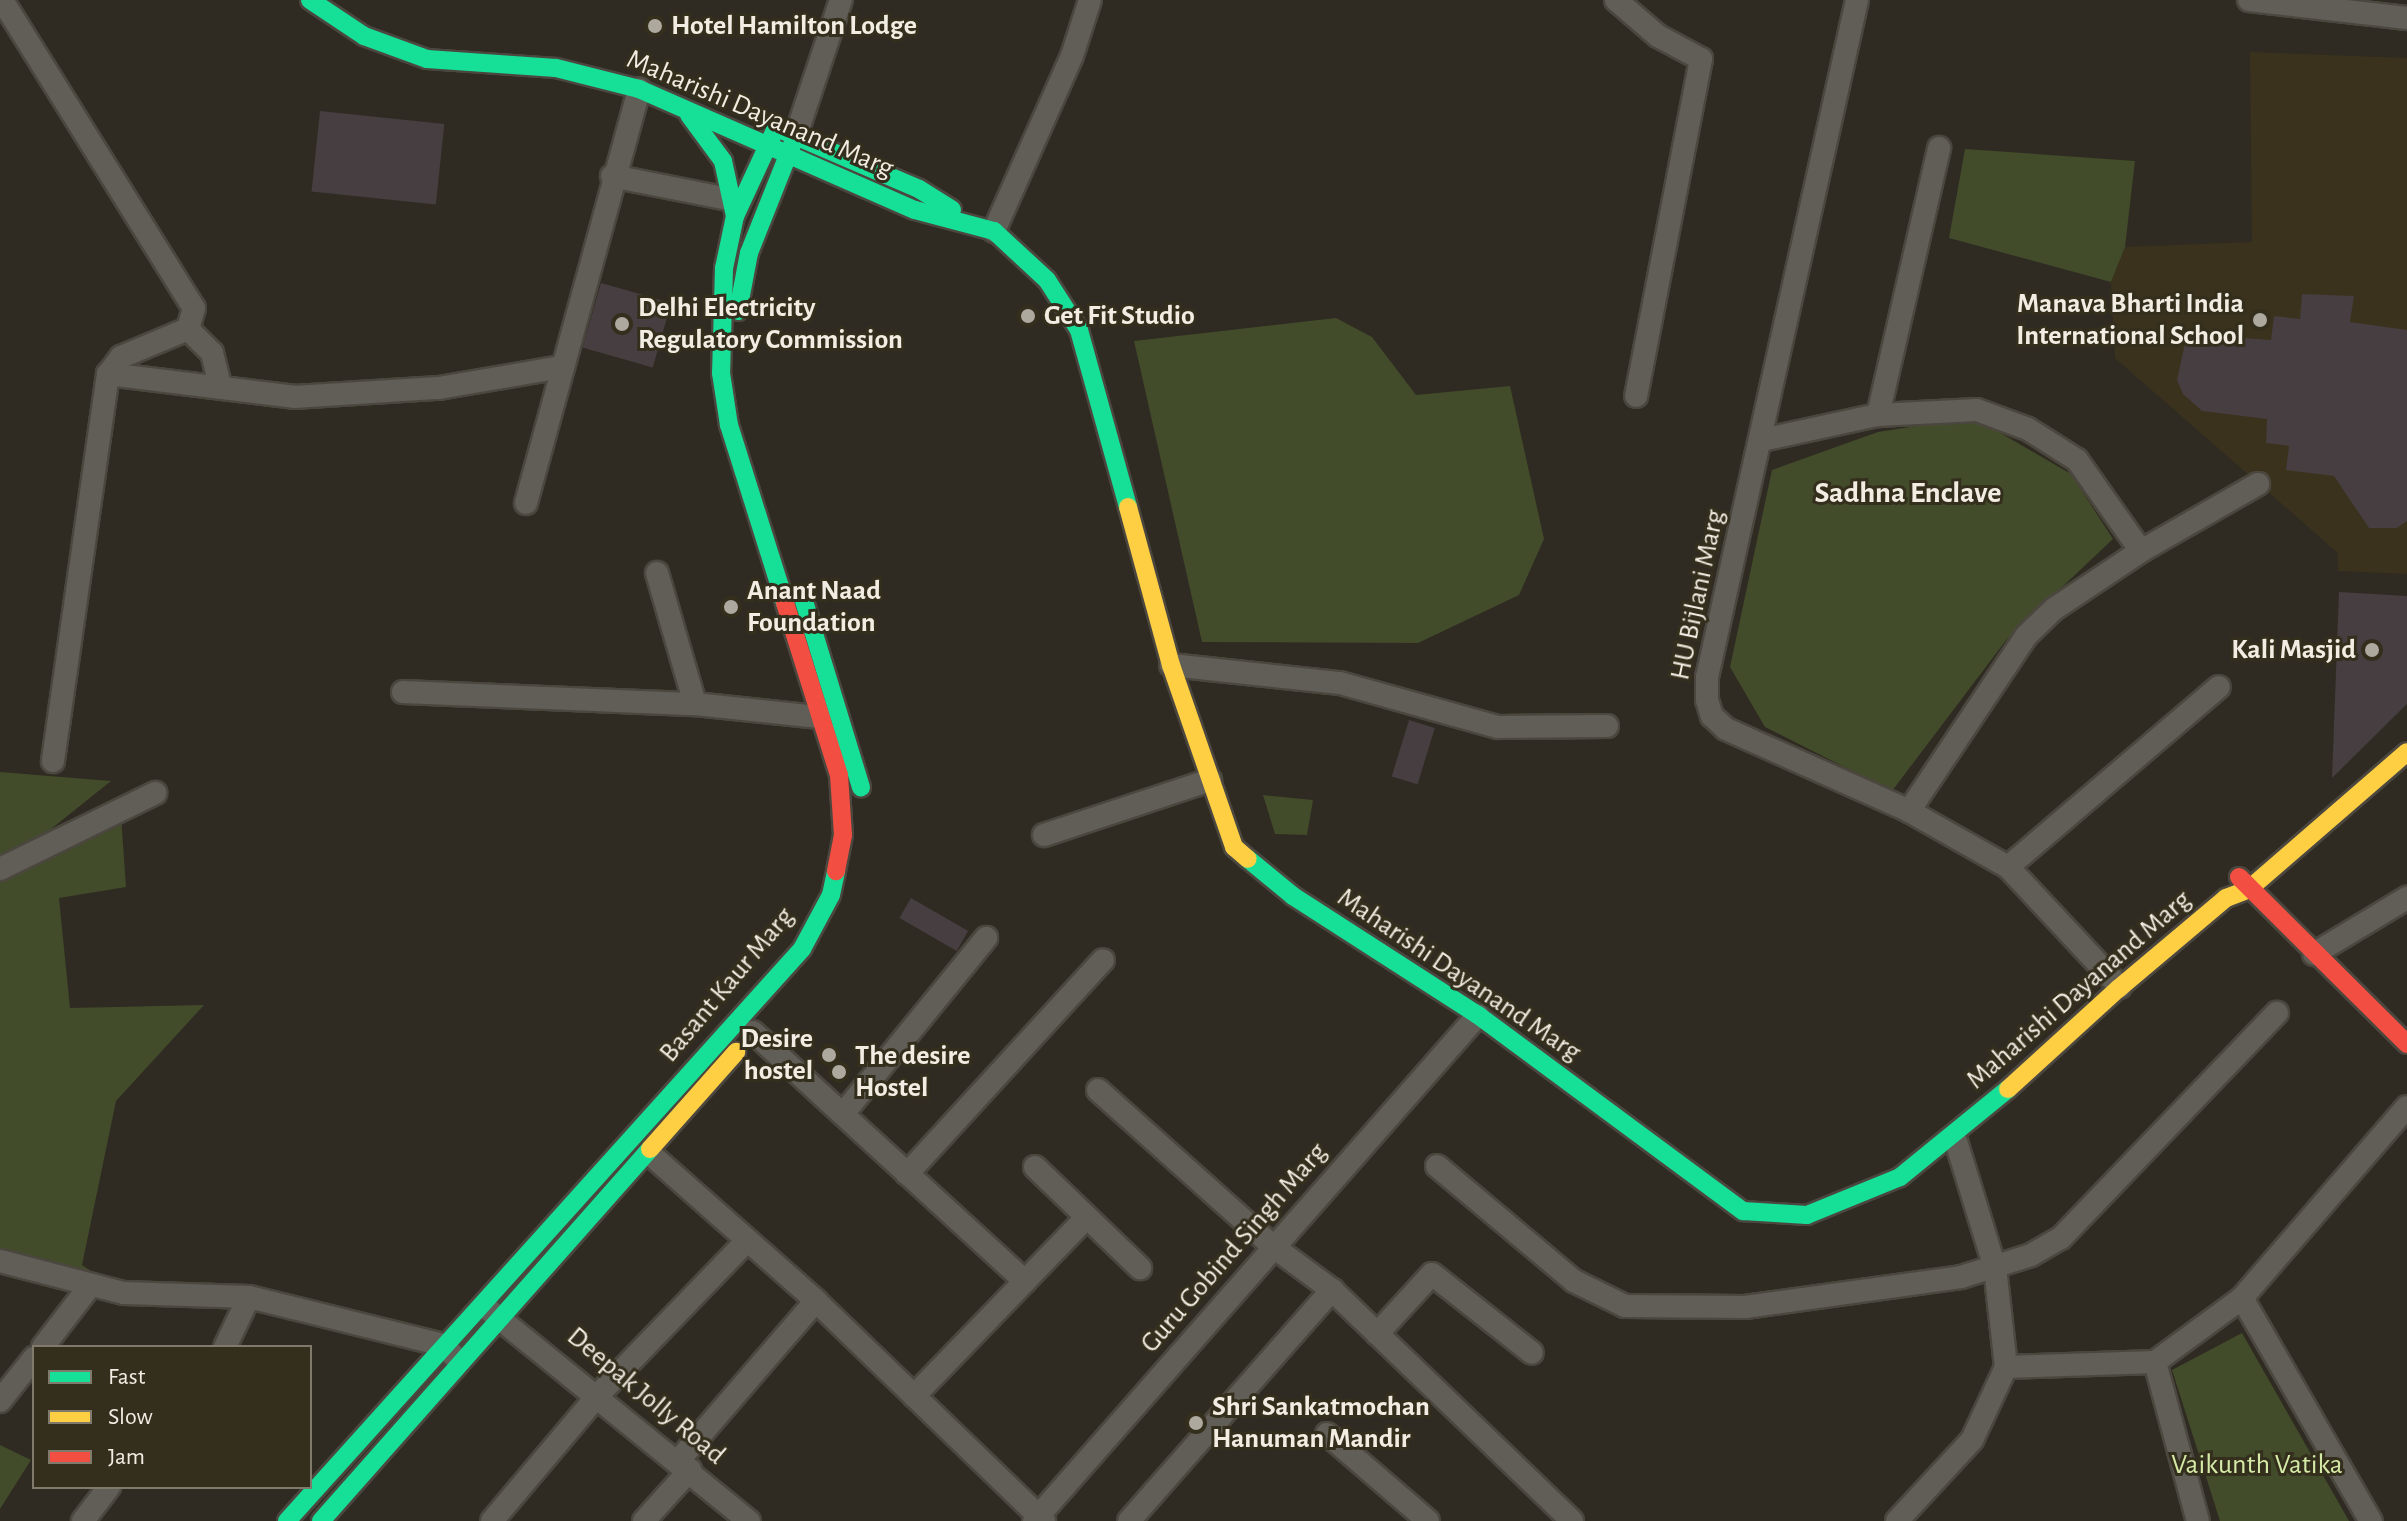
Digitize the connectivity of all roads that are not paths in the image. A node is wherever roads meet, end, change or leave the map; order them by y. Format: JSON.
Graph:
{"nodes":[{"id":1,"x":2,"y":0,"type":"edge"},
{"id":2,"x":310,"y":0,"type":"edge"},
{"id":3,"x":338,"y":0,"type":"edge"},
{"id":4,"x":841,"y":0,"type":"edge"},
{"id":5,"x":1090,"y":0,"type":"edge"},
{"id":6,"x":1616,"y":0,"type":"edge"},
{"id":7,"x":1857,"y":0,"type":"edge"},
{"id":8,"x":2249,"y":0,"type":"edge"},
{"id":9,"x":2304,"y":4,"type":"edge"},
{"id":10,"x":2407,"y":18,"type":"edge"},
{"id":11,"x":639,"y":89,"type":"junction"},
{"id":12,"x":678,"y":106,"type":"junction"},
{"id":13,"x":786,"y":140,"type":"junction"},
{"id":14,"x":767,"y":146,"type":"junction"},
{"id":15,"x":1939,"y":148,"type":"dead end"},
{"id":16,"x":828,"y":174,"type":"junction"},
{"id":17,"x":612,"y":176,"type":"junction"},
{"id":18,"x":734,"y":208,"type":"junction"},
{"id":19,"x":764,"y":212,"type":"junction"},
{"id":20,"x":963,"y":219,"type":"junction"},
{"id":21,"x":994,"y":231,"type":"junction"},
{"id":22,"x":188,"y":329,"type":"junction"},
{"id":23,"x":562,"y":367,"type":"junction"},
{"id":24,"x":108,"y":374,"type":"junction"},
{"id":25,"x":221,"y":388,"type":"junction"},
{"id":26,"x":1636,"y":396,"type":"dead end"},
{"id":27,"x":1878,"y":415,"type":"junction"},
{"id":28,"x":1762,"y":440,"type":"junction"},
{"id":29,"x":2258,"y":484,"type":"dead end"},
{"id":30,"x":526,"y":503,"type":"dead end"},
{"id":31,"x":2141,"y":551,"type":"junction"},
{"id":32,"x":657,"y":573,"type":"dead end"},
{"id":33,"x":1171,"y":665,"type":"junction"},
{"id":34,"x":2219,"y":687,"type":"dead end"},
{"id":35,"x":403,"y":692,"type":"dead end"},
{"id":36,"x":695,"y":704,"type":"junction"},
{"id":37,"x":819,"y":717,"type":"junction"},
{"id":38,"x":1607,"y":726,"type":"dead end"},
{"id":39,"x":2407,"y":727,"type":"edge"},
{"id":40,"x":2407,"y":752,"type":"edge"},
{"id":41,"x":53,"y":761,"type":"dead end"},
{"id":42,"x":1210,"y":780,"type":"junction"},
{"id":43,"x":155,"y":793,"type":"dead end"},
{"id":44,"x":1909,"y":811,"type":"junction"},
{"id":45,"x":1044,"y":835,"type":"dead end"},
{"id":46,"x":2008,"y":867,"type":"junction"},
{"id":47,"x":0,"y":869,"type":"edge"},
{"id":48,"x":2244,"y":883,"type":"junction"},
{"id":49,"x":2407,"y":898,"type":"edge"},
{"id":50,"x":986,"y":938,"type":"dead end"},
{"id":51,"x":2314,"y":954,"type":"junction"},
{"id":52,"x":1103,"y":960,"type":"dead end"},
{"id":53,"x":2120,"y":987,"type":"junction"},
{"id":54,"x":2277,"y":1013,"type":"dead end"},
{"id":55,"x":1478,"y":1015,"type":"junction"},
{"id":56,"x":753,"y":1032,"type":"junction"},
{"id":57,"x":2407,"y":1044,"type":"edge"},
{"id":58,"x":1098,"y":1090,"type":"dead end"},
{"id":59,"x":2407,"y":1107,"type":"edge"},
{"id":60,"x":843,"y":1114,"type":"junction"},
{"id":61,"x":1955,"y":1138,"type":"junction"},
{"id":62,"x":649,"y":1153,"type":"junction"},
{"id":63,"x":1437,"y":1166,"type":"dead end"},
{"id":64,"x":1035,"y":1167,"type":"dead end"},
{"id":65,"x":907,"y":1174,"type":"junction"},
{"id":66,"x":1085,"y":1219,"type":"junction"},
{"id":67,"x":745,"y":1243,"type":"junction"},
{"id":68,"x":1275,"y":1248,"type":"junction"},
{"id":69,"x":0,"y":1261,"type":"edge"},
{"id":70,"x":1140,"y":1268,"type":"dead end"},
{"id":71,"x":1995,"y":1268,"type":"junction"},
{"id":72,"x":1025,"y":1281,"type":"junction"},
{"id":73,"x":89,"y":1287,"type":"junction"},
{"id":74,"x":1332,"y":1290,"type":"junction"},
{"id":75,"x":249,"y":1297,"type":"junction"},
{"id":76,"x":2242,"y":1298,"type":"junction"},
{"id":77,"x":816,"y":1301,"type":"junction"},
{"id":78,"x":478,"y":1304,"type":"junction"},
{"id":79,"x":505,"y":1319,"type":"junction"},
{"id":80,"x":1377,"y":1334,"type":"junction"},
{"id":81,"x":45,"y":1345,"type":"edge"},
{"id":82,"x":226,"y":1345,"type":"edge"},
{"id":83,"x":443,"y":1345,"type":"junction"},
{"id":84,"x":1532,"y":1353,"type":"dead end"},
{"id":85,"x":32,"y":1361,"type":"edge"},
{"id":86,"x":2155,"y":1362,"type":"junction"},
{"id":87,"x":462,"y":1363,"type":"junction"},
{"id":88,"x":2006,"y":1367,"type":"junction"},
{"id":89,"x":599,"y":1394,"type":"junction"},
{"id":90,"x":914,"y":1396,"type":"junction"},
{"id":91,"x":0,"y":1401,"type":"edge"},
{"id":92,"x":1327,"y":1434,"type":"dead end"},
{"id":93,"x":684,"y":1465,"type":"junction"},
{"id":94,"x":108,"y":1489,"type":"edge"},
{"id":95,"x":91,"y":1517,"type":"edge"},
{"id":96,"x":1038,"y":1520,"type":"edge"},
{"id":97,"x":287,"y":1521,"type":"edge"},
{"id":98,"x":321,"y":1521,"type":"edge"},
{"id":99,"x":492,"y":1521,"type":"edge"},
{"id":100,"x":644,"y":1521,"type":"edge"},
{"id":101,"x":749,"y":1521,"type":"edge"},
{"id":102,"x":1129,"y":1521,"type":"edge"},
{"id":103,"x":1428,"y":1521,"type":"edge"},
{"id":104,"x":1572,"y":1521,"type":"edge"},
{"id":105,"x":1897,"y":1521,"type":"edge"},
{"id":106,"x":2198,"y":1521,"type":"edge"},
{"id":107,"x":2371,"y":1521,"type":"edge"}],
"edges":[{"from":1,"to":22,"type":"street"},
{"from":2,"to":11,"type":"main road","name":"Maharishi Dayanand Marg"},
{"from":3,"to":13,"type":"main road","name":"Maharishi Dayanand Marg"},
{"from":4,"to":13,"type":"street"},
{"from":5,"to":21,"type":"street"},
{"from":6,"to":26,"type":"street"},
{"from":7,"to":28,"type":"street","name":"HU Bijlani Marg"},
{"from":8,"to":9,"type":"street"},
{"from":9,"to":10,"type":"street"},
{"from":11,"to":12,"type":"main road","name":"Maharishi Dayanand Marg"},
{"from":11,"to":17,"type":"street"},
{"from":12,"to":14,"type":"main road","name":"Maharishi Dayanand Marg"},
{"from":12,"to":18,"type":"main road"},
{"from":13,"to":14,"type":"main road","name":"Basant Kaur Marg"},
{"from":13,"to":16,"type":"main road","name":"Maharishi Dayanand Marg"},
{"from":13,"to":19,"type":"main road","name":"Basant Kaur Marg"},
{"from":13,"to":20,"type":"main road","name":"Maharishi Dayanand Marg"},
{"from":14,"to":18,"type":"main road","name":"Basant Kaur Marg"},
{"from":15,"to":27,"type":"street"},
{"from":16,"to":19,"type":"main road"},
{"from":16,"to":20,"type":"main road","name":"Maharishi Dayanand Marg"},
{"from":17,"to":18,"type":"street"},
{"from":17,"to":23,"type":"street"},
{"from":18,"to":37,"type":"main road","name":"Basant Kaur Marg"},
{"from":19,"to":56,"type":"main road","name":"Basant Kaur Marg"},
{"from":20,"to":21,"type":"main road","name":"Maharishi Dayanand Marg"},
{"from":21,"to":33,"type":"main road","name":"Maharishi Dayanand Marg"},
{"from":22,"to":24,"type":"street"},
{"from":22,"to":25,"type":"street"},
{"from":23,"to":25,"type":"street"},
{"from":23,"to":30,"type":"street"},
{"from":24,"to":25,"type":"street"},
{"from":24,"to":41,"type":"street"},
{"from":27,"to":28,"type":"street"},
{"from":27,"to":31,"type":"street"},
{"from":28,"to":44,"type":"street","name":"HU Bijlani Marg"},
{"from":29,"to":31,"type":"street"},
{"from":31,"to":44,"type":"street"},
{"from":32,"to":36,"type":"street"},
{"from":33,"to":38,"type":"street"},
{"from":33,"to":42,"type":"main road","name":"Maharishi Dayanand Marg"},
{"from":34,"to":46,"type":"street"},
{"from":35,"to":36,"type":"street"},
{"from":36,"to":37,"type":"street"},
{"from":37,"to":78,"type":"main road","name":"Basant Kaur Marg"},
{"from":39,"to":48,"type":"main road","name":"Maharishi Dayanand Marg"},
{"from":40,"to":48,"type":"main road","name":"Maharishi Dayanand Marg"},
{"from":42,"to":45,"type":"street"},
{"from":42,"to":55,"type":"main road","name":"Maharishi Dayanand Marg"},
{"from":43,"to":47,"type":"street"},
{"from":44,"to":46,"type":"street","name":"HU Bijlani Marg"},
{"from":46,"to":53,"type":"street","name":"HU Bijlani Marg"},
{"from":48,"to":51,"type":"main road"},
{"from":48,"to":53,"type":"main road","name":"Maharishi Dayanand Marg"},
{"from":49,"to":51,"type":"street"},
{"from":50,"to":60,"type":"street"},
{"from":51,"to":57,"type":"main road"},
{"from":52,"to":65,"type":"street"},
{"from":53,"to":61,"type":"main road","name":"Maharishi Dayanand Marg"},
{"from":54,"to":71,"type":"street"},
{"from":55,"to":61,"type":"main road","name":"Maharishi Dayanand Marg"},
{"from":55,"to":68,"type":"street","name":"Guru Gobind Singh Marg"},
{"from":56,"to":60,"type":"street"},
{"from":56,"to":62,"type":"main road","name":"Basant Kaur Marg"},
{"from":58,"to":68,"type":"street"},
{"from":59,"to":76,"type":"street"},
{"from":60,"to":65,"type":"street"},
{"from":61,"to":71,"type":"street"},
{"from":62,"to":67,"type":"street"},
{"from":62,"to":79,"type":"main road","name":"Basant Kaur Marg"},
{"from":63,"to":71,"type":"street"},
{"from":64,"to":66,"type":"street"},
{"from":65,"to":72,"type":"street"},
{"from":66,"to":70,"type":"street"},
{"from":66,"to":72,"type":"street"},
{"from":67,"to":77,"type":"street"},
{"from":67,"to":89,"type":"street"},
{"from":68,"to":74,"type":"street"},
{"from":68,"to":96,"type":"street","name":"Guru Gobind Singh Marg"},
{"from":69,"to":73,"type":"street"},
{"from":71,"to":88,"type":"street"},
{"from":72,"to":90,"type":"street"},
{"from":73,"to":75,"type":"street"},
{"from":73,"to":81,"type":"street"},
{"from":74,"to":80,"type":"street"},
{"from":74,"to":102,"type":"street"},
{"from":75,"to":82,"type":"street"},
{"from":75,"to":83,"type":"street"},
{"from":76,"to":86,"type":"street"},
{"from":76,"to":107,"type":"street"},
{"from":77,"to":90,"type":"street"},
{"from":77,"to":93,"type":"street"},
{"from":78,"to":79,"type":"street","name":"Deepak Jolly Road"},
{"from":78,"to":83,"type":"main road","name":"Basant Kaur Marg"},
{"from":79,"to":87,"type":"main road","name":"Basant Kaur Marg"},
{"from":79,"to":89,"type":"street","name":"Deepak Jolly Road"},
{"from":80,"to":84,"type":"street"},
{"from":80,"to":104,"type":"street"},
{"from":83,"to":87,"type":"street"},
{"from":83,"to":97,"type":"main road","name":"Basant Kaur Marg"},
{"from":85,"to":91,"type":"street"},
{"from":86,"to":88,"type":"street"},
{"from":86,"to":106,"type":"street"},
{"from":87,"to":98,"type":"main road","name":"Basant Kaur Marg"},
{"from":88,"to":105,"type":"street"},
{"from":89,"to":93,"type":"street","name":"Deepak Jolly Road"},
{"from":89,"to":99,"type":"street"},
{"from":90,"to":96,"type":"street"},
{"from":92,"to":103,"type":"street"},
{"from":93,"to":100,"type":"street"},
{"from":93,"to":101,"type":"street","name":"Deepak Jolly Road"},
{"from":94,"to":95,"type":"street"}]}
